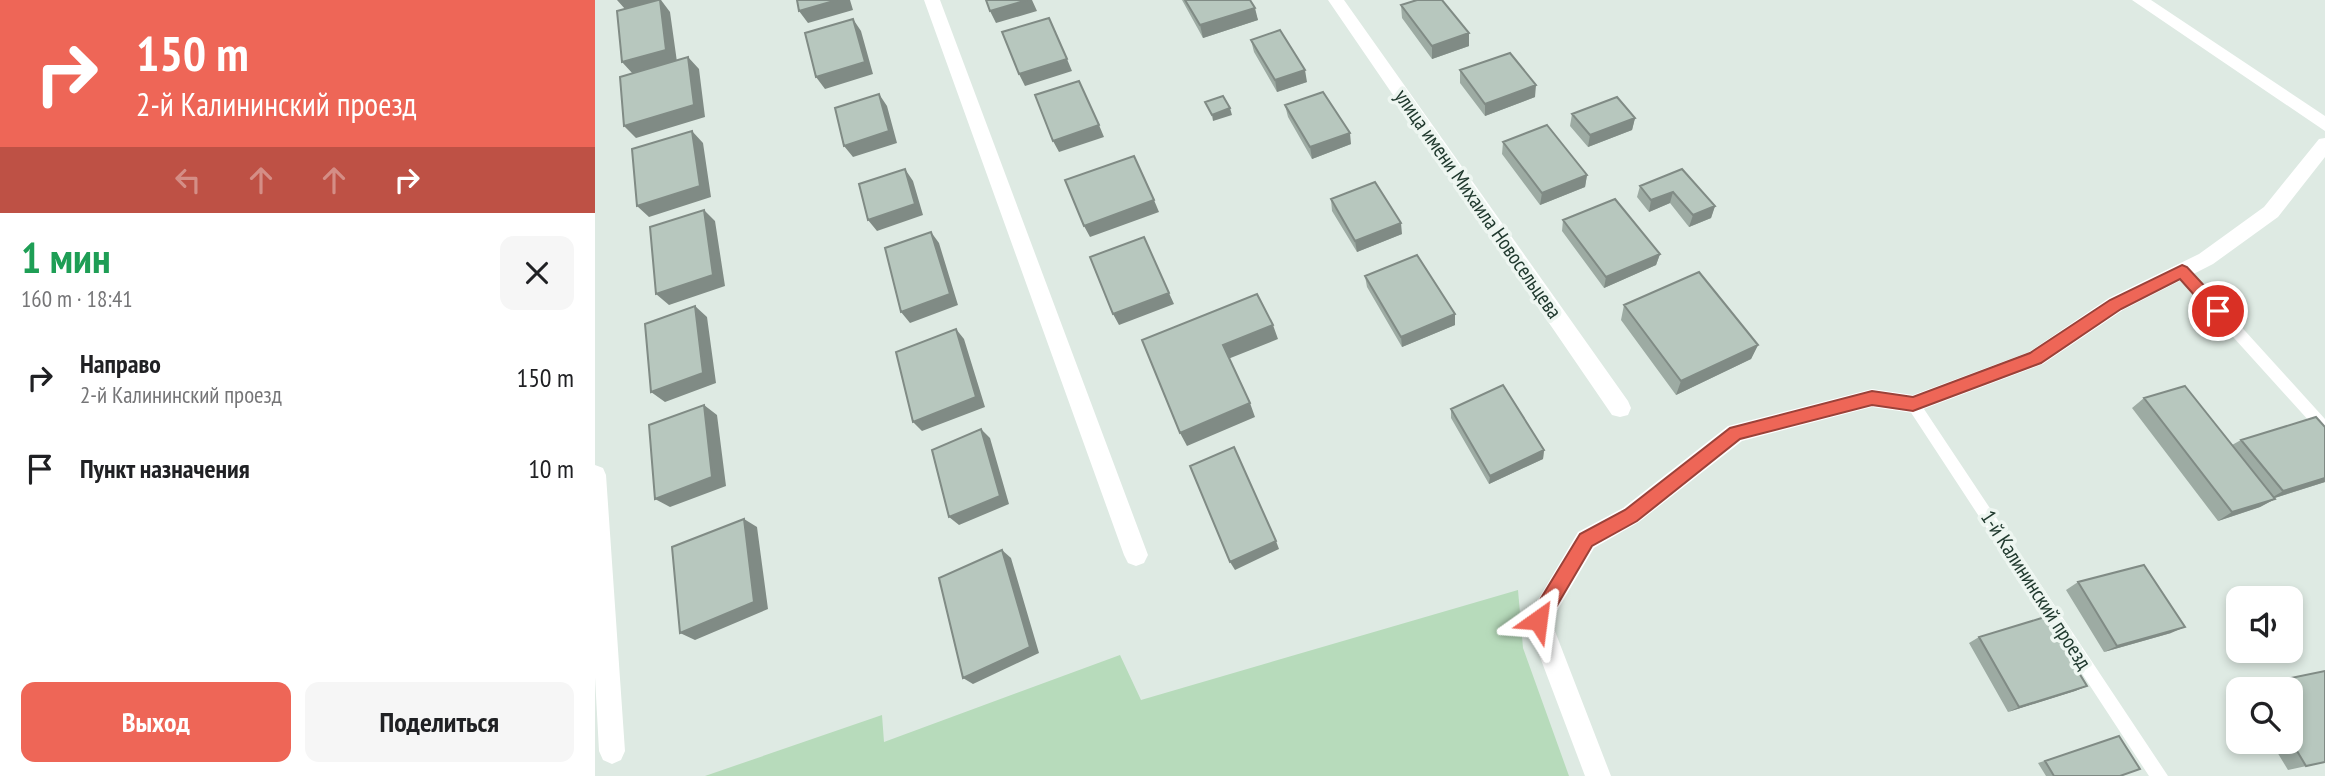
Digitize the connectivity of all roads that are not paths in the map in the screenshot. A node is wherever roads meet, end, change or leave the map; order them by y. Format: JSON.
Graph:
{"nodes":[{"id":1,"x":932,"y":0,"type":"edge"},
{"id":2,"x":1336,"y":0,"type":"edge"},
{"id":3,"x":2140,"y":0,"type":"edge"},
{"id":4,"x":2325,"y":125,"type":"edge"},
{"id":5,"x":2325,"y":145,"type":"edge"},
{"id":6,"x":2182,"y":271,"type":"junction"},
{"id":7,"x":1913,"y":404,"type":"junction"},
{"id":8,"x":1620,"y":408,"type":"dead end"},
{"id":9,"x":2325,"y":429,"type":"edge"},
{"id":10,"x":595,"y":475,"type":"edge"},
{"id":11,"x":1136,"y":555,"type":"dead end"},
{"id":12,"x":613,"y":751,"type":"dead end"},
{"id":13,"x":1598,"y":776,"type":"edge"},
{"id":14,"x":2159,"y":776,"type":"edge"}],
"edges":[{"from":1,"to":11,"type":"street"},
{"from":2,"to":8,"type":"street","name":"улица имени Михаила Новосельцева"},
{"from":3,"to":4,"type":"street"},
{"from":5,"to":6,"type":"street"},
{"from":6,"to":7,"type":"street"},
{"from":6,"to":9,"type":"lane"},
{"from":7,"to":13,"type":"street"},
{"from":7,"to":14,"type":"lane","name":"1-й Калининский проезд"},
{"from":10,"to":12,"type":"street"}]}
